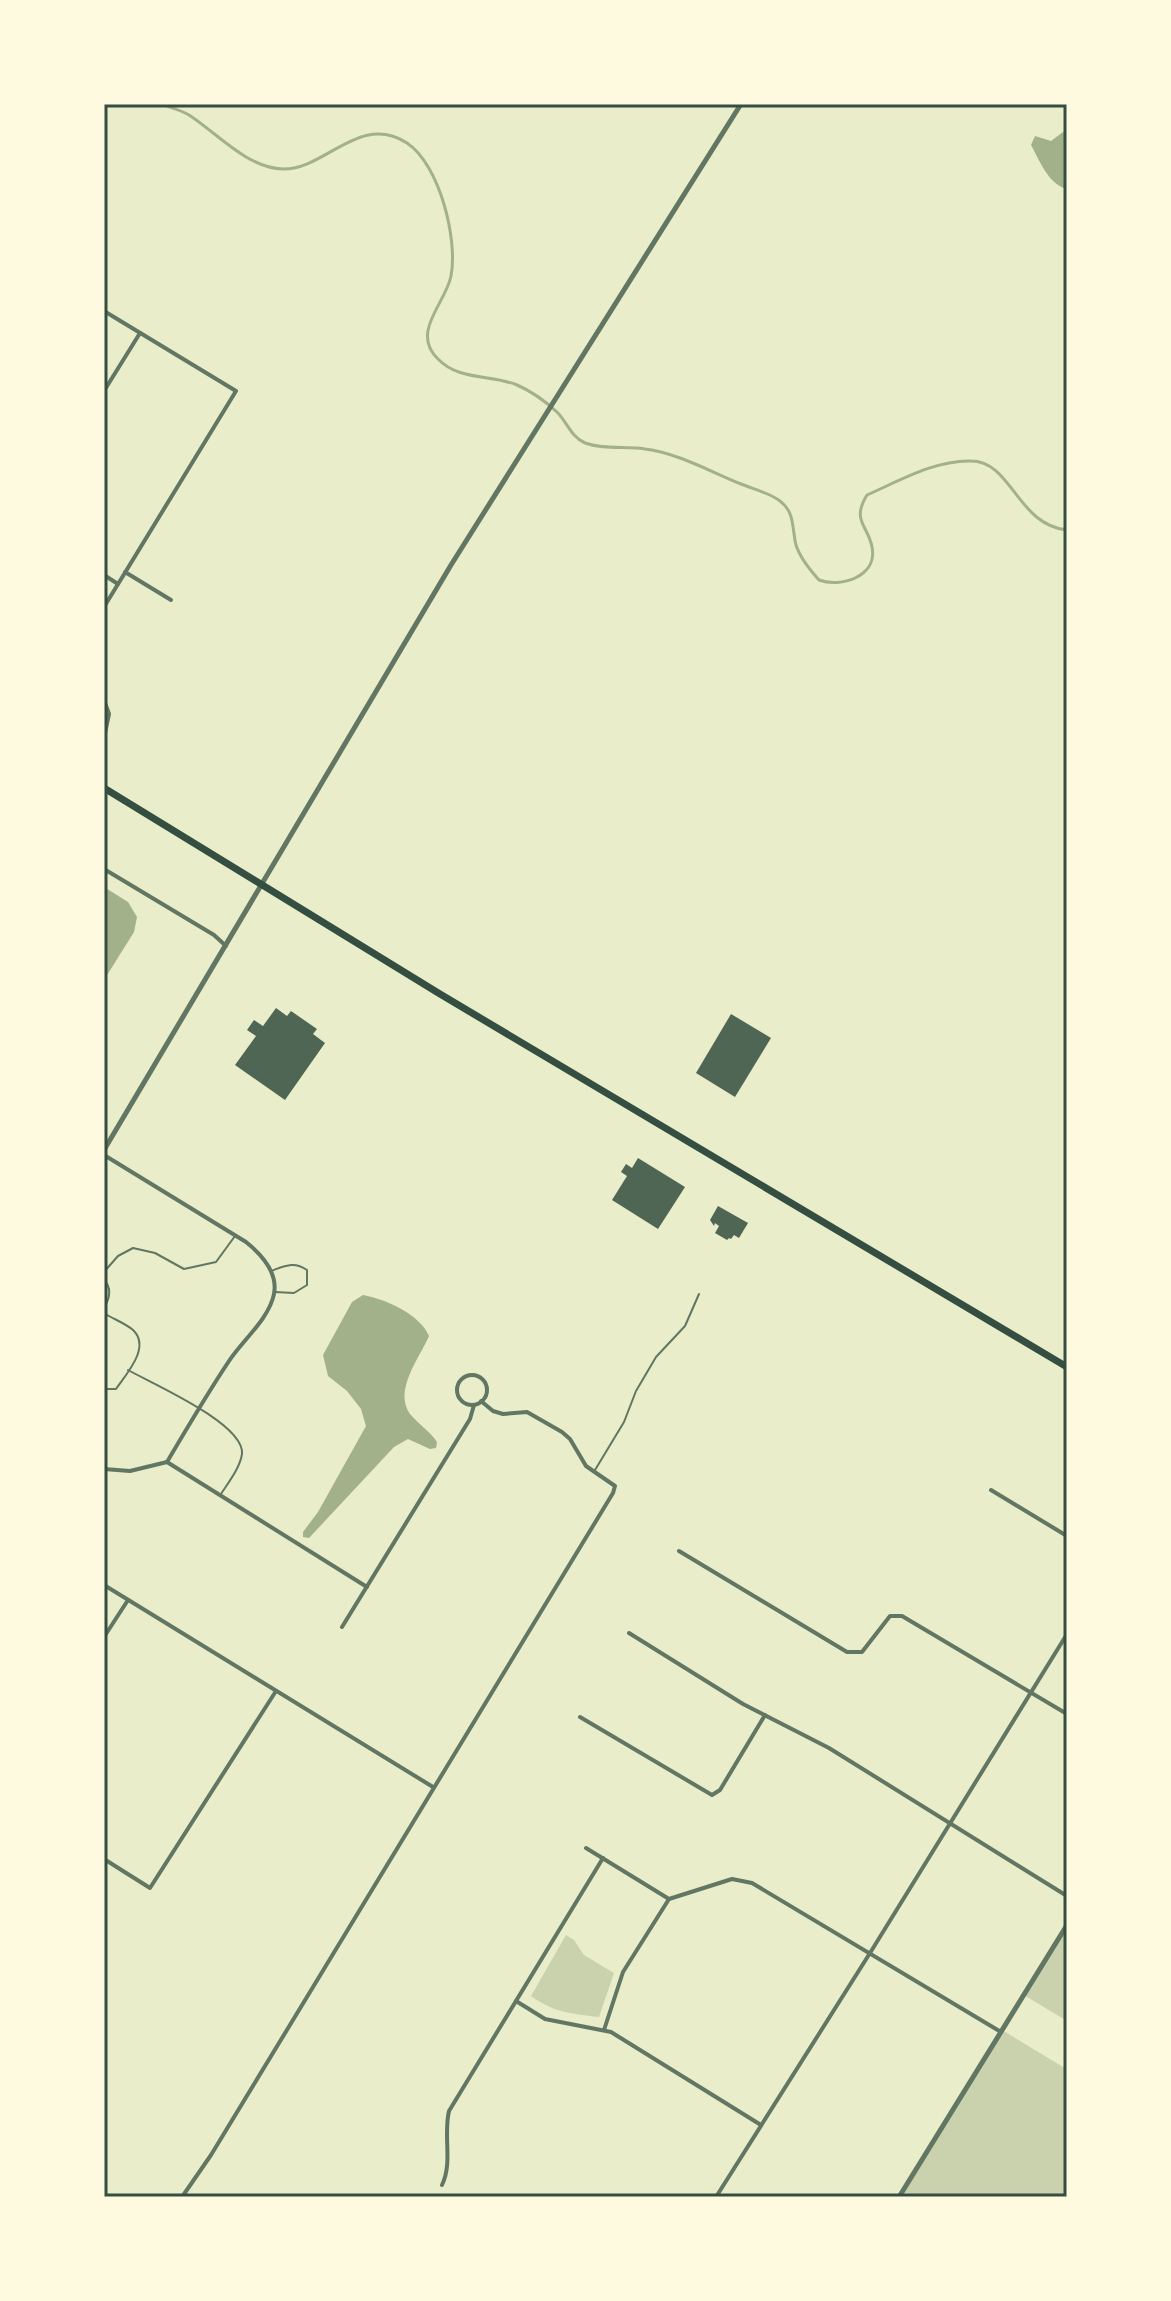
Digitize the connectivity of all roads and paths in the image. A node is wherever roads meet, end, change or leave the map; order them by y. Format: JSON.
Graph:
{"nodes":[{"id":1,"x":741,"y":104,"type":"edge"},
{"id":2,"x":104,"y":311,"type":"edge"},
{"id":3,"x":140,"y":333,"type":"junction"},
{"id":4,"x":104,"y":391,"type":"edge"},
{"id":5,"x":125,"y":572,"type":"junction"},
{"id":6,"x":104,"y":575,"type":"edge"},
{"id":7,"x":118,"y":584,"type":"junction"},
{"id":8,"x":171,"y":600,"type":"dead end"},
{"id":9,"x":104,"y":607,"type":"edge"},
{"id":10,"x":104,"y":700,"type":"edge"},
{"id":11,"x":104,"y":738,"type":"edge"},
{"id":12,"x":104,"y":788,"type":"edge"},
{"id":13,"x":104,"y":869,"type":"edge"},
{"id":14,"x":261,"y":885,"type":"junction"},
{"id":15,"x":226,"y":946,"type":"junction"},
{"id":16,"x":104,"y":1152,"type":"edge"},
{"id":17,"x":236,"y":1235,"type":"junction"},
{"id":18,"x":271,"y":1271,"type":"junction"},
{"id":19,"x":104,"y":1272,"type":"edge"},
{"id":20,"x":104,"y":1280,"type":"edge"},
{"id":21,"x":274,"y":1292,"type":"junction"},
{"id":22,"x":699,"y":1294,"type":"dead end"},
{"id":23,"x":104,"y":1308,"type":"edge"},
{"id":24,"x":104,"y":1313,"type":"edge"},
{"id":25,"x":1067,"y":1367,"type":"edge"},
{"id":26,"x":128,"y":1370,"type":"junction"},
{"id":27,"x":104,"y":1389,"type":"edge"},
{"id":28,"x":481,"y":1401,"type":"junction"},
{"id":29,"x":474,"y":1405,"type":"junction"},
{"id":30,"x":199,"y":1409,"type":"junction"},
{"id":31,"x":167,"y":1462,"type":"junction"},
{"id":32,"x":104,"y":1469,"type":"edge"},
{"id":33,"x":594,"y":1471,"type":"junction"},
{"id":34,"x":991,"y":1490,"type":"dead end"},
{"id":35,"x":220,"y":1495,"type":"junction"},
{"id":36,"x":1067,"y":1536,"type":"edge"},
{"id":37,"x":679,"y":1551,"type":"dead end"},
{"id":38,"x":104,"y":1585,"type":"edge"},
{"id":39,"x":367,"y":1587,"type":"junction"},
{"id":40,"x":128,"y":1600,"type":"junction"},
{"id":41,"x":342,"y":1627,"type":"dead end"},
{"id":42,"x":629,"y":1633,"type":"dead end"},
{"id":43,"x":1067,"y":1634,"type":"edge"},
{"id":44,"x":104,"y":1637,"type":"edge"},
{"id":45,"x":276,"y":1691,"type":"junction"},
{"id":46,"x":1031,"y":1693,"type":"junction"},
{"id":47,"x":1067,"y":1714,"type":"edge"},
{"id":48,"x":765,"y":1715,"type":"junction"},
{"id":49,"x":580,"y":1717,"type":"dead end"},
{"id":50,"x":433,"y":1787,"type":"junction"},
{"id":51,"x":951,"y":1823,"type":"junction"},
{"id":52,"x":586,"y":1848,"type":"dead end"},
{"id":53,"x":603,"y":1858,"type":"junction"},
{"id":54,"x":104,"y":1859,"type":"edge"},
{"id":55,"x":1067,"y":1896,"type":"edge"},
{"id":56,"x":669,"y":1899,"type":"junction"},
{"id":57,"x":1067,"y":1925,"type":"edge"},
{"id":58,"x":870,"y":1953,"type":"junction"},
{"id":59,"x":516,"y":2001,"type":"junction"},
{"id":60,"x":604,"y":2030,"type":"junction"},
{"id":61,"x":1001,"y":2032,"type":"junction"},
{"id":62,"x":761,"y":2125,"type":"junction"},
{"id":63,"x":442,"y":2185,"type":"dead end"},
{"id":64,"x":182,"y":2197,"type":"edge"},
{"id":65,"x":716,"y":2197,"type":"edge"},
{"id":66,"x":899,"y":2197,"type":"edge"}],
"edges":[{"from":1,"to":14,"type":"street"},
{"from":2,"to":3,"type":"street"},
{"from":3,"to":4,"type":"street"},
{"from":3,"to":5,"type":"street"},
{"from":5,"to":7,"type":"street"},
{"from":5,"to":8,"type":"street"},
{"from":6,"to":7,"type":"street"},
{"from":7,"to":9,"type":"street"},
{"from":10,"to":11,"type":"street"},
{"from":12,"to":14,"type":"main road"},
{"from":13,"to":15,"type":"street"},
{"from":14,"to":15,"type":"street"},
{"from":14,"to":25,"type":"main road"},
{"from":15,"to":16,"type":"street"},
{"from":16,"to":17,"type":"street"},
{"from":17,"to":18,"type":"street"},
{"from":17,"to":19,"type":"lane"},
{"from":18,"to":21,"type":"street"},
{"from":18,"to":21,"type":"lane"},
{"from":20,"to":23,"type":"lane"},
{"from":21,"to":30,"type":"street"},
{"from":22,"to":33,"type":"lane"},
{"from":24,"to":26,"type":"lane"},
{"from":26,"to":27,"type":"lane"},
{"from":26,"to":30,"type":"lane"},
{"from":28,"to":29,"type":"street"},
{"from":28,"to":29,"type":"street"},
{"from":28,"to":33,"type":"street"},
{"from":29,"to":39,"type":"street"},
{"from":30,"to":31,"type":"street"},
{"from":30,"to":35,"type":"lane"},
{"from":31,"to":32,"type":"street"},
{"from":31,"to":35,"type":"street"},
{"from":33,"to":50,"type":"street"},
{"from":34,"to":36,"type":"street"},
{"from":35,"to":39,"type":"street"},
{"from":37,"to":46,"type":"street"},
{"from":38,"to":40,"type":"street"},
{"from":39,"to":41,"type":"street"},
{"from":40,"to":44,"type":"street"},
{"from":40,"to":45,"type":"street"},
{"from":42,"to":48,"type":"street"},
{"from":43,"to":46,"type":"street"},
{"from":45,"to":50,"type":"street"},
{"from":45,"to":54,"type":"street"},
{"from":46,"to":47,"type":"street"},
{"from":46,"to":51,"type":"street"},
{"from":48,"to":49,"type":"street"},
{"from":48,"to":51,"type":"street"},
{"from":50,"to":64,"type":"street"},
{"from":51,"to":55,"type":"street"},
{"from":51,"to":58,"type":"street"},
{"from":52,"to":53,"type":"street"},
{"from":53,"to":56,"type":"street"},
{"from":53,"to":59,"type":"street"},
{"from":56,"to":58,"type":"street"},
{"from":56,"to":60,"type":"street"},
{"from":57,"to":61,"type":"street"},
{"from":58,"to":61,"type":"street"},
{"from":58,"to":62,"type":"street"},
{"from":59,"to":60,"type":"street"},
{"from":59,"to":63,"type":"street"},
{"from":60,"to":62,"type":"street"},
{"from":61,"to":66,"type":"street"},
{"from":62,"to":65,"type":"street"}]}
